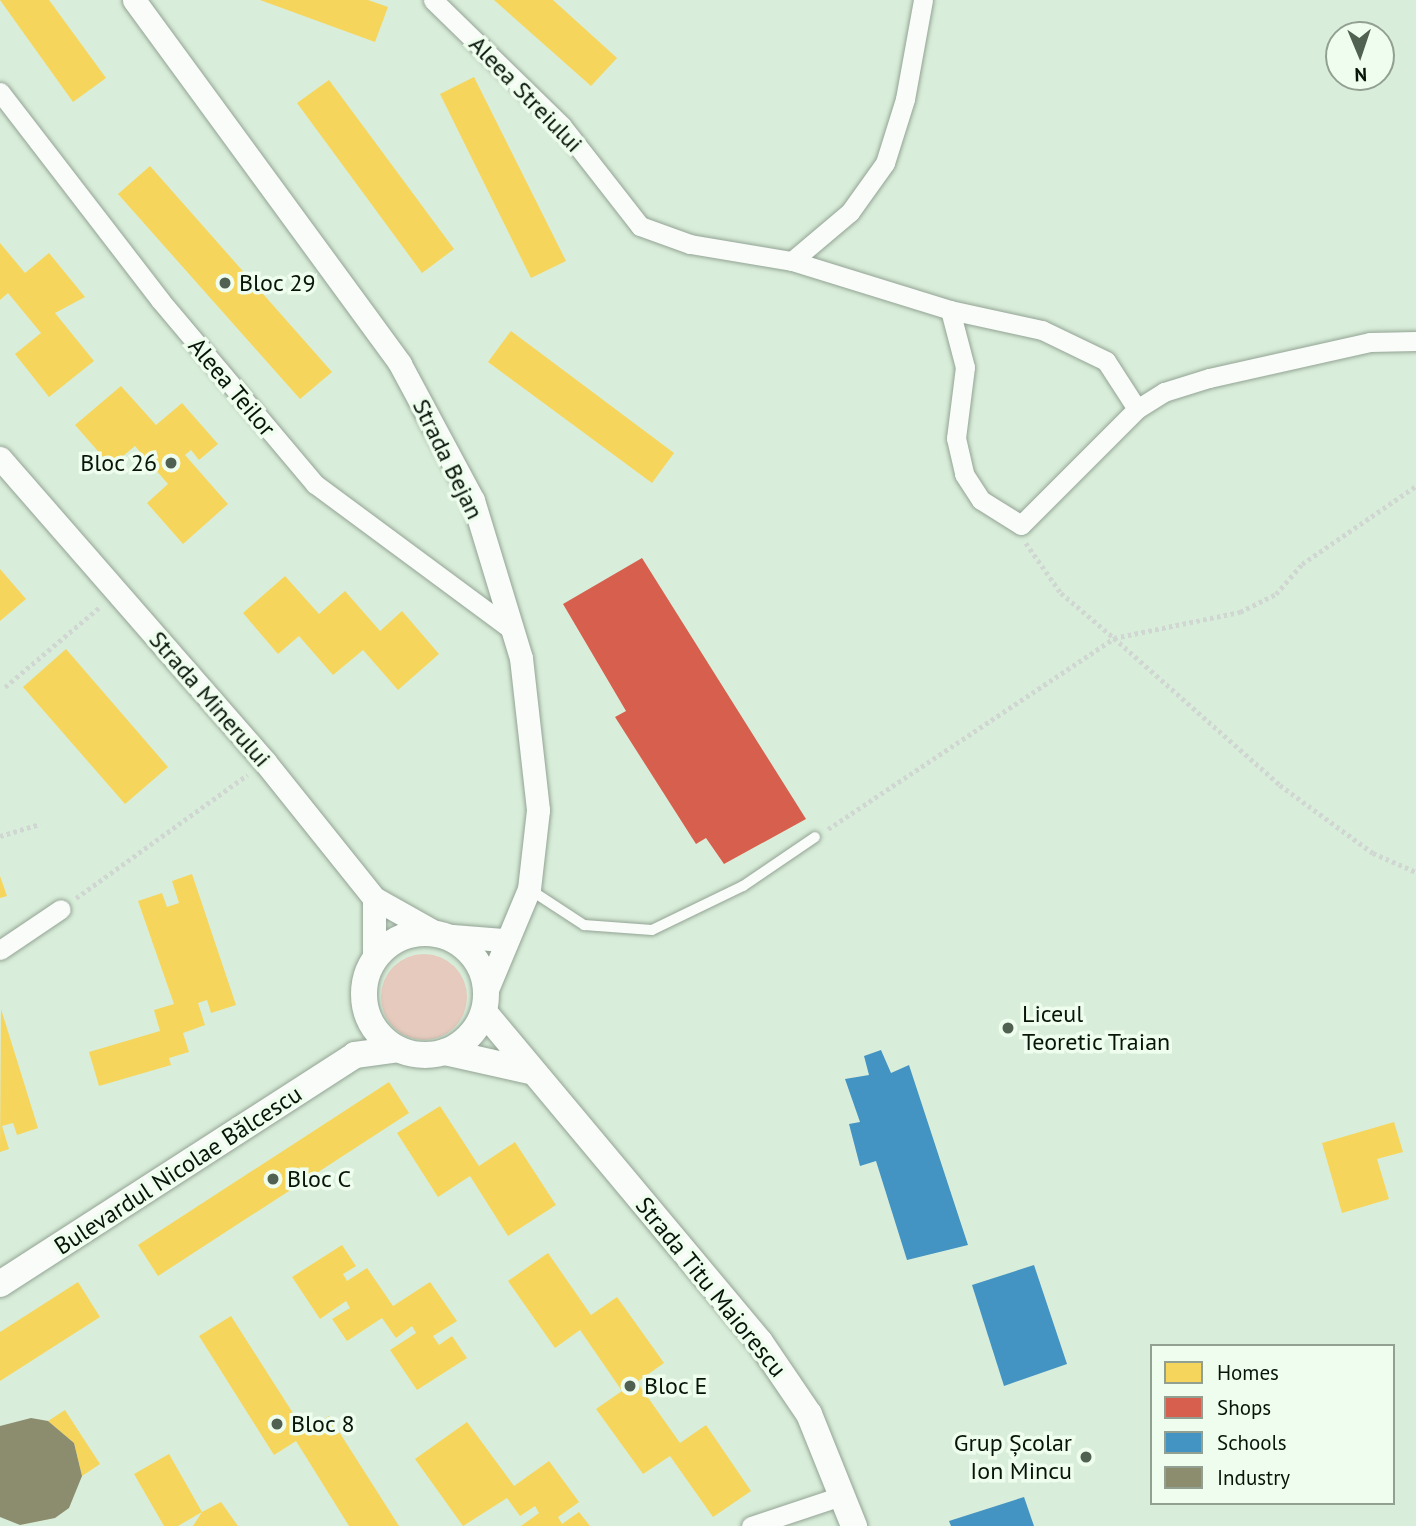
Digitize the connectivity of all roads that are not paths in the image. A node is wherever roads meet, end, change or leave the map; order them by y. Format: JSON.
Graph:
{"nodes":[{"id":1,"x":134,"y":0,"type":"edge"},
{"id":2,"x":433,"y":0,"type":"edge"},
{"id":3,"x":923,"y":0,"type":"edge"},
{"id":4,"x":0,"y":92,"type":"edge"},
{"id":5,"x":792,"y":261,"type":"junction"},
{"id":6,"x":950,"y":310,"type":"junction"},
{"id":7,"x":1416,"y":341,"type":"edge"},
{"id":8,"x":1137,"y":409,"type":"junction"},
{"id":9,"x":0,"y":458,"type":"edge"},
{"id":10,"x":514,"y":631,"type":"junction"},
{"id":11,"x":815,"y":837,"type":"road end"},
{"id":12,"x":529,"y":889,"type":"junction"},
{"id":13,"x":374,"y":898,"type":"junction"},
{"id":14,"x":61,"y":909,"type":"road end"},
{"id":15,"x":440,"y":935,"type":"junction"},
{"id":16,"x":503,"y":940,"type":"junction"},
{"id":17,"x":0,"y":950,"type":"edge"},
{"id":18,"x":374,"y":960,"type":"junction"},
{"id":19,"x":485,"y":1002,"type":"junction"},
{"id":20,"x":365,"y":1006,"type":"junction"},
{"id":21,"x":399,"y":1049,"type":"junction"},
{"id":22,"x":445,"y":1052,"type":"junction"},
{"id":23,"x":355,"y":1055,"type":"junction"},
{"id":24,"x":529,"y":1072,"type":"junction"},
{"id":25,"x":0,"y":1284,"type":"edge"},
{"id":26,"x":844,"y":1495,"type":"junction"},
{"id":27,"x":751,"y":1526,"type":"edge"},
{"id":28,"x":854,"y":1526,"type":"edge"}],
"edges":[{"from":1,"to":10,"type":"street","name":"Strada Bejan"},
{"from":2,"to":5,"type":"street","name":"Aleea Streiului"},
{"from":3,"to":5,"type":"street"},
{"from":4,"to":10,"type":"street","name":"Aleea Teilor"},
{"from":5,"to":6,"type":"street"},
{"from":6,"to":8,"type":"street"},
{"from":6,"to":8,"type":"street"},
{"from":7,"to":8,"type":"street"},
{"from":9,"to":13,"type":"street","name":"Strada Minerului"},
{"from":10,"to":12,"type":"street","name":"Strada Bejan"},
{"from":11,"to":12,"type":"lane"},
{"from":12,"to":16,"type":"street","name":"Strada Bejan"},
{"from":13,"to":15,"type":"street"},
{"from":13,"to":18,"type":"street"},
{"from":14,"to":17,"type":"street"},
{"from":15,"to":16,"type":"street"},
{"from":15,"to":18,"type":"main road"},
{"from":15,"to":19,"type":"main road"},
{"from":16,"to":19,"type":"street","name":"Strada Bejan"},
{"from":18,"to":20,"type":"main road"},
{"from":19,"to":22,"type":"main road"},
{"from":19,"to":24,"type":"main road"},
{"from":20,"to":21,"type":"main road"},
{"from":20,"to":23,"type":"main road"},
{"from":21,"to":22,"type":"main road"},
{"from":21,"to":23,"type":"main road"},
{"from":22,"to":24,"type":"main road"},
{"from":23,"to":25,"type":"main road","name":"Bulevardul Nicolae Bălcescu"},
{"from":24,"to":26,"type":"main road","name":"Strada Titu Maiorescu"},
{"from":26,"to":27,"type":"street"},
{"from":26,"to":28,"type":"main road","name":"Strada Titu Maiorescu"}]}
